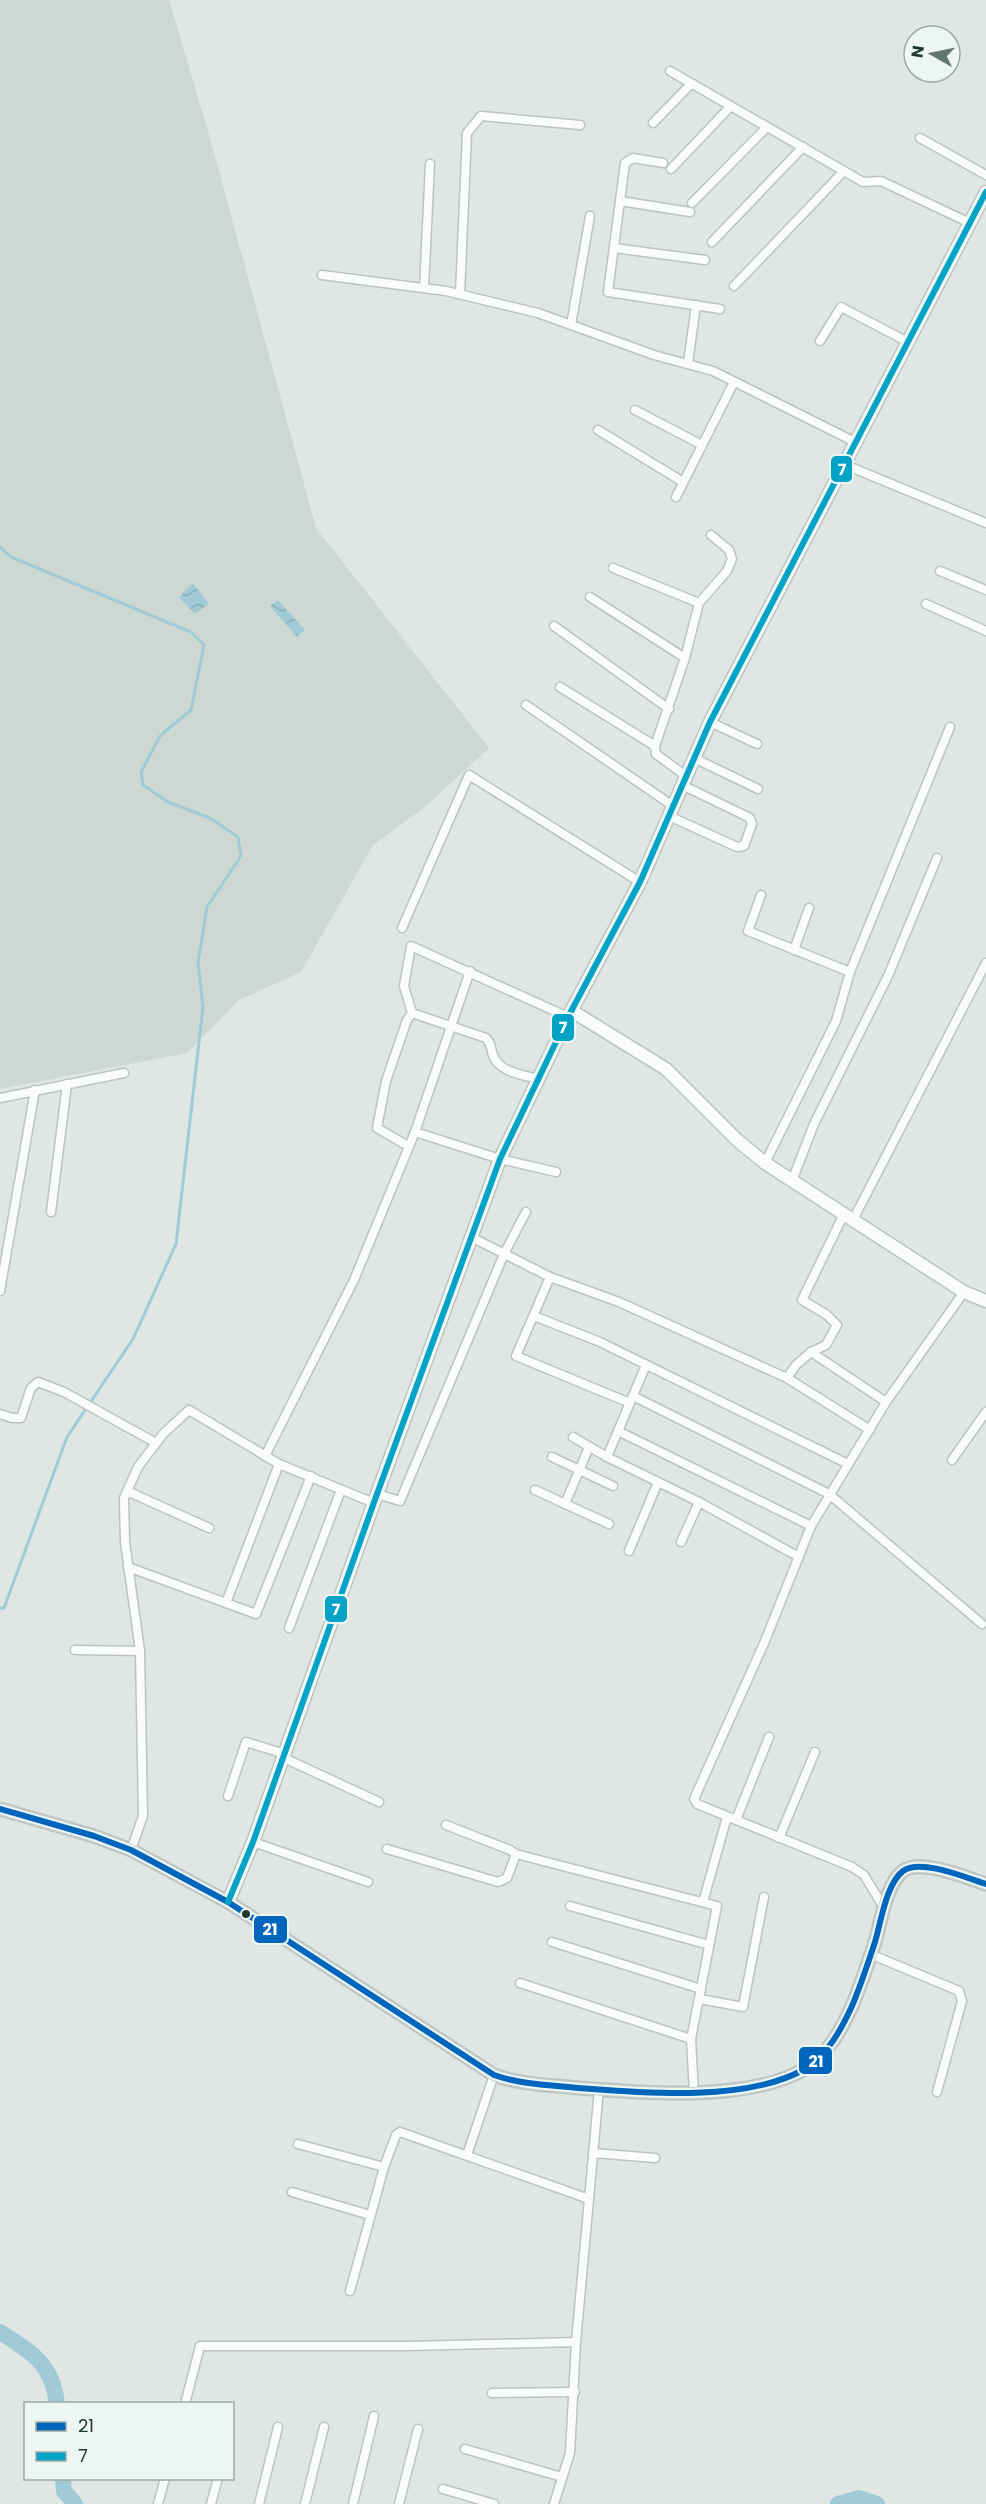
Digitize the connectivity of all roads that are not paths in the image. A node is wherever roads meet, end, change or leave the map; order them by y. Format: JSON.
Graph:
{"nodes":[{"id":1,"x":670,"y":71,"type":"dead end"},
{"id":2,"x":691,"y":84,"type":"junction"},
{"id":3,"x":731,"y":106,"type":"junction"},
{"id":4,"x":652,"y":123,"type":"dead end"},
{"id":5,"x":580,"y":125,"type":"dead end"},
{"id":6,"x":767,"y":127,"type":"junction"},
{"id":7,"x":920,"y":138,"type":"dead end"},
{"id":8,"x":802,"y":147,"type":"junction"},
{"id":9,"x":663,"y":163,"type":"dead end"},
{"id":10,"x":430,"y":164,"type":"dead end"},
{"id":11,"x":671,"y":169,"type":"dead end"},
{"id":12,"x":844,"y":171,"type":"junction"},
{"id":13,"x":986,"y":175,"type":"edge"},
{"id":14,"x":986,"y":192,"type":"edge"},
{"id":15,"x":620,"y":201,"type":"junction"},
{"id":16,"x":590,"y":216,"type":"dead end"},
{"id":17,"x":970,"y":223,"type":"junction"},
{"id":18,"x":712,"y":242,"type":"dead end"},
{"id":19,"x":614,"y":248,"type":"junction"},
{"id":20,"x":705,"y":260,"type":"dead end"},
{"id":21,"x":322,"y":274,"type":"dead end"},
{"id":22,"x":734,"y":286,"type":"dead end"},
{"id":23,"x":424,"y":288,"type":"junction"},
{"id":24,"x":460,"y":294,"type":"junction"},
{"id":25,"x":696,"y":305,"type":"junction"},
{"id":26,"x":720,"y":309,"type":"dead end"},
{"id":27,"x":571,"y":325,"type":"junction"},
{"id":28,"x":820,"y":341,"type":"dead end"},
{"id":29,"x":908,"y":342,"type":"junction"},
{"id":30,"x":688,"y":363,"type":"junction"},
{"id":31,"x":734,"y":382,"type":"junction"},
{"id":32,"x":635,"y":410,"type":"dead end"},
{"id":33,"x":598,"y":430,"type":"dead end"},
{"id":34,"x":855,"y":442,"type":"junction"},
{"id":35,"x":702,"y":445,"type":"junction"},
{"id":36,"x":843,"y":465,"type":"junction"},
{"id":37,"x":683,"y":482,"type":"junction"},
{"id":38,"x":676,"y":497,"type":"dead end"},
{"id":39,"x":986,"y":522,"type":"edge"},
{"id":40,"x":711,"y":535,"type":"dead end"},
{"id":41,"x":614,"y":568,"type":"dead end"},
{"id":42,"x":940,"y":571,"type":"dead end"},
{"id":43,"x":986,"y":591,"type":"edge"},
{"id":44,"x":590,"y":597,"type":"dead end"},
{"id":45,"x":699,"y":603,"type":"junction"},
{"id":46,"x":927,"y":604,"type":"dead end"},
{"id":47,"x":554,"y":626,"type":"dead end"},
{"id":48,"x":986,"y":630,"type":"edge"},
{"id":49,"x":685,"y":658,"type":"junction"},
{"id":50,"x":560,"y":687,"type":"dead end"},
{"id":51,"x":526,"y":705,"type":"dead end"},
{"id":52,"x":669,"y":709,"type":"junction"},
{"id":53,"x":710,"y":722,"type":"junction"},
{"id":54,"x":950,"y":727,"type":"dead end"},
{"id":55,"x":757,"y":744,"type":"dead end"},
{"id":56,"x":655,"y":746,"type":"junction"},
{"id":57,"x":694,"y":758,"type":"junction"},
{"id":58,"x":684,"y":781,"type":"junction"},
{"id":59,"x":758,"y":789,"type":"dead end"},
{"id":60,"x":671,"y":811,"type":"junction"},
{"id":61,"x":937,"y":858,"type":"dead end"},
{"id":62,"x":640,"y":882,"type":"junction"},
{"id":63,"x":761,"y":895,"type":"dead end"},
{"id":64,"x":809,"y":908,"type":"dead end"},
{"id":65,"x":402,"y":928,"type":"dead end"},
{"id":66,"x":794,"y":950,"type":"junction"},
{"id":67,"x":986,"y":963,"type":"edge"},
{"id":68,"x":470,"y":971,"type":"junction"},
{"id":69,"x":850,"y":972,"type":"junction"},
{"id":70,"x":412,"y":1013,"type":"junction"},
{"id":71,"x":570,"y":1014,"type":"junction"},
{"id":72,"x":449,"y":1027,"type":"junction"},
{"id":73,"x":124,"y":1072,"type":"dead end"},
{"id":74,"x":538,"y":1079,"type":"junction"},
{"id":75,"x":67,"y":1084,"type":"junction"},
{"id":76,"x":35,"y":1090,"type":"junction"},
{"id":77,"x":0,"y":1098,"type":"edge"},
{"id":78,"x":415,"y":1132,"type":"junction"},
{"id":79,"x":408,"y":1146,"type":"junction"},
{"id":80,"x":501,"y":1160,"type":"junction"},
{"id":81,"x":765,"y":1163,"type":"junction"},
{"id":82,"x":556,"y":1172,"type":"dead end"},
{"id":83,"x":792,"y":1181,"type":"junction"},
{"id":84,"x":51,"y":1212,"type":"dead end"},
{"id":85,"x":526,"y":1212,"type":"dead end"},
{"id":86,"x":848,"y":1217,"type":"junction"},
{"id":87,"x":471,"y":1237,"type":"junction"},
{"id":88,"x":504,"y":1254,"type":"junction"},
{"id":89,"x":550,"y":1277,"type":"junction"},
{"id":90,"x":0,"y":1291,"type":"edge"},
{"id":91,"x":964,"y":1292,"type":"junction"},
{"id":92,"x":986,"y":1301,"type":"edge"},
{"id":93,"x":534,"y":1316,"type":"junction"},
{"id":94,"x":811,"y":1352,"type":"junction"},
{"id":95,"x":646,"y":1365,"type":"junction"},
{"id":96,"x":787,"y":1378,"type":"junction"},
{"id":97,"x":632,"y":1399,"type":"junction"},
{"id":98,"x":886,"y":1402,"type":"junction"},
{"id":99,"x":986,"y":1412,"type":"edge"},
{"id":100,"x":0,"y":1414,"type":"edge"},
{"id":101,"x":870,"y":1430,"type":"junction"},
{"id":102,"x":618,"y":1431,"type":"junction"},
{"id":103,"x":573,"y":1437,"type":"dead end"},
{"id":104,"x":156,"y":1443,"type":"junction"},
{"id":105,"x":589,"y":1447,"type":"junction"},
{"id":106,"x":265,"y":1456,"type":"junction"},
{"id":107,"x":552,"y":1457,"type":"dead end"},
{"id":108,"x":607,"y":1457,"type":"junction"},
{"id":109,"x":952,"y":1460,"type":"dead end"},
{"id":110,"x":279,"y":1464,"type":"junction"},
{"id":111,"x":848,"y":1464,"type":"junction"},
{"id":112,"x":579,"y":1470,"type":"junction"},
{"id":113,"x":311,"y":1476,"type":"junction"},
{"id":114,"x":658,"y":1482,"type":"junction"},
{"id":115,"x":613,"y":1486,"type":"dead end"},
{"id":116,"x":341,"y":1490,"type":"junction"},
{"id":117,"x":535,"y":1490,"type":"dead end"},
{"id":118,"x":127,"y":1491,"type":"junction"},
{"id":119,"x":829,"y":1494,"type":"junction"},
{"id":120,"x":376,"y":1498,"type":"junction"},
{"id":121,"x":699,"y":1502,"type":"junction"},
{"id":122,"x":565,"y":1504,"type":"junction"},
{"id":123,"x":609,"y":1524,"type":"dead end"},
{"id":124,"x":811,"y":1526,"type":"junction"},
{"id":125,"x":209,"y":1528,"type":"dead end"},
{"id":126,"x":681,"y":1542,"type":"dead end"},
{"id":127,"x":629,"y":1551,"type":"dead end"},
{"id":128,"x":799,"y":1557,"type":"junction"},
{"id":129,"x":128,"y":1568,"type":"junction"},
{"id":130,"x":226,"y":1603,"type":"junction"},
{"id":131,"x":982,"y":1624,"type":"dead end"},
{"id":132,"x":289,"y":1628,"type":"dead end"},
{"id":133,"x":75,"y":1650,"type":"dead end"},
{"id":134,"x":140,"y":1651,"type":"junction"},
{"id":135,"x":769,"y":1737,"type":"dead end"},
{"id":136,"x":815,"y":1752,"type":"dead end"},
{"id":137,"x":285,"y":1756,"type":"junction"},
{"id":138,"x":228,"y":1796,"type":"dead end"},
{"id":139,"x":378,"y":1802,"type":"dead end"},
{"id":140,"x":0,"y":1809,"type":"edge"},
{"id":141,"x":731,"y":1818,"type":"junction"},
{"id":142,"x":446,"y":1825,"type":"dead end"},
{"id":143,"x":779,"y":1838,"type":"junction"},
{"id":144,"x":253,"y":1842,"type":"junction"},
{"id":145,"x":387,"y":1849,"type":"dead end"},
{"id":146,"x":131,"y":1850,"type":"junction"},
{"id":147,"x":516,"y":1854,"type":"junction"},
{"id":148,"x":368,"y":1882,"type":"dead end"},
{"id":149,"x":986,"y":1884,"type":"edge"},
{"id":150,"x":764,"y":1897,"type":"dead end"},
{"id":151,"x":228,"y":1902,"type":"junction"},
{"id":152,"x":703,"y":1902,"type":"junction"},
{"id":153,"x":570,"y":1906,"type":"dead end"},
{"id":154,"x":884,"y":1908,"type":"junction"},
{"id":155,"x":552,"y":1942,"type":"dead end"},
{"id":156,"x":709,"y":1945,"type":"junction"},
{"id":157,"x":870,"y":1954,"type":"junction"},
{"id":158,"x":520,"y":1983,"type":"dead end"},
{"id":159,"x":701,"y":1989,"type":"junction"},
{"id":160,"x":699,"y":1999,"type":"junction"},
{"id":161,"x":691,"y":2039,"type":"junction"},
{"id":162,"x":494,"y":2075,"type":"junction"},
{"id":163,"x":599,"y":2089,"type":"junction"},
{"id":164,"x":937,"y":2092,"type":"dead end"},
{"id":165,"x":694,"y":2093,"type":"junction"},
{"id":166,"x":298,"y":2144,"type":"dead end"},
{"id":167,"x":593,"y":2153,"type":"junction"},
{"id":168,"x":466,"y":2155,"type":"junction"},
{"id":169,"x":655,"y":2158,"type":"dead end"},
{"id":170,"x":384,"y":2167,"type":"junction"},
{"id":171,"x":292,"y":2192,"type":"dead end"},
{"id":172,"x":589,"y":2199,"type":"junction"},
{"id":173,"x":370,"y":2215,"type":"junction"},
{"id":174,"x":350,"y":2291,"type":"dead end"},
{"id":175,"x":576,"y":2342,"type":"junction"},
{"id":176,"x":575,"y":2392,"type":"junction"},
{"id":177,"x":492,"y":2393,"type":"dead end"},
{"id":178,"x":185,"y":2402,"type":"edge"},
{"id":179,"x":374,"y":2416,"type":"dead end"},
{"id":180,"x":278,"y":2427,"type":"dead end"},
{"id":181,"x":324,"y":2427,"type":"dead end"},
{"id":182,"x":417,"y":2429,"type":"dead end"},
{"id":183,"x":465,"y":2449,"type":"dead end"},
{"id":184,"x":562,"y":2477,"type":"junction"},
{"id":185,"x":164,"y":2480,"type":"edge"},
{"id":186,"x":217,"y":2480,"type":"edge"},
{"id":187,"x":443,"y":2490,"type":"dead end"},
{"id":188,"x":158,"y":2504,"type":"edge"},
{"id":189,"x":211,"y":2504,"type":"edge"},
{"id":190,"x":259,"y":2504,"type":"edge"},
{"id":191,"x":305,"y":2504,"type":"edge"},
{"id":192,"x":353,"y":2504,"type":"edge"},
{"id":193,"x":399,"y":2504,"type":"edge"},
{"id":194,"x":494,"y":2504,"type":"edge"},
{"id":195,"x":554,"y":2504,"type":"edge"}],
"edges":[{"from":1,"to":2,"type":"street"},
{"from":2,"to":3,"type":"street"},
{"from":2,"to":4,"type":"street"},
{"from":3,"to":6,"type":"street"},
{"from":3,"to":11,"type":"street"},
{"from":5,"to":24,"type":"street"},
{"from":6,"to":8,"type":"street"},
{"from":6,"to":15,"type":"street"},
{"from":7,"to":13,"type":"street"},
{"from":8,"to":12,"type":"street"},
{"from":8,"to":18,"type":"street"},
{"from":9,"to":15,"type":"street"},
{"from":10,"to":23,"type":"street"},
{"from":12,"to":17,"type":"street"},
{"from":12,"to":22,"type":"street"},
{"from":14,"to":17,"type":"street"},
{"from":15,"to":19,"type":"street"},
{"from":16,"to":27,"type":"street"},
{"from":17,"to":29,"type":"street"},
{"from":19,"to":20,"type":"street"},
{"from":19,"to":25,"type":"street"},
{"from":21,"to":23,"type":"street"},
{"from":23,"to":24,"type":"street"},
{"from":24,"to":27,"type":"street"},
{"from":25,"to":26,"type":"street"},
{"from":25,"to":30,"type":"street"},
{"from":27,"to":30,"type":"street"},
{"from":28,"to":29,"type":"street"},
{"from":29,"to":34,"type":"street"},
{"from":30,"to":31,"type":"street"},
{"from":31,"to":34,"type":"street"},
{"from":31,"to":35,"type":"street"},
{"from":32,"to":35,"type":"street"},
{"from":33,"to":37,"type":"street"},
{"from":34,"to":36,"type":"street"},
{"from":35,"to":37,"type":"street"},
{"from":36,"to":39,"type":"street"},
{"from":36,"to":53,"type":"street"},
{"from":37,"to":38,"type":"street"},
{"from":40,"to":45,"type":"street"},
{"from":41,"to":45,"type":"street"},
{"from":42,"to":43,"type":"street"},
{"from":44,"to":49,"type":"street"},
{"from":45,"to":49,"type":"street"},
{"from":46,"to":48,"type":"street"},
{"from":47,"to":52,"type":"street"},
{"from":49,"to":52,"type":"street"},
{"from":50,"to":56,"type":"street"},
{"from":51,"to":60,"type":"street"},
{"from":52,"to":56,"type":"street"},
{"from":53,"to":55,"type":"street"},
{"from":53,"to":57,"type":"street"},
{"from":54,"to":69,"type":"street"},
{"from":56,"to":58,"type":"street"},
{"from":57,"to":58,"type":"street"},
{"from":57,"to":59,"type":"street"},
{"from":58,"to":60,"type":"street"},
{"from":58,"to":60,"type":"street"},
{"from":60,"to":62,"type":"street"},
{"from":61,"to":83,"type":"street"},
{"from":62,"to":65,"type":"street"},
{"from":62,"to":71,"type":"street"},
{"from":63,"to":66,"type":"street"},
{"from":64,"to":66,"type":"street"},
{"from":66,"to":69,"type":"street"},
{"from":67,"to":86,"type":"street"},
{"from":68,"to":70,"type":"street"},
{"from":68,"to":71,"type":"street"},
{"from":68,"to":72,"type":"street"},
{"from":69,"to":81,"type":"street"},
{"from":70,"to":72,"type":"street"},
{"from":70,"to":79,"type":"street"},
{"from":71,"to":74,"type":"street"},
{"from":71,"to":81,"type":"street"},
{"from":72,"to":74,"type":"street"},
{"from":72,"to":78,"type":"street"},
{"from":73,"to":75,"type":"street"},
{"from":74,"to":80,"type":"street"},
{"from":75,"to":76,"type":"street"},
{"from":75,"to":84,"type":"street"},
{"from":76,"to":77,"type":"street"},
{"from":76,"to":90,"type":"street"},
{"from":78,"to":79,"type":"street"},
{"from":78,"to":80,"type":"street"},
{"from":79,"to":106,"type":"street"},
{"from":80,"to":82,"type":"street"},
{"from":80,"to":87,"type":"street"},
{"from":81,"to":83,"type":"street"},
{"from":83,"to":86,"type":"street"},
{"from":85,"to":88,"type":"street"},
{"from":86,"to":91,"type":"street"},
{"from":86,"to":94,"type":"street"},
{"from":87,"to":88,"type":"street"},
{"from":87,"to":120,"type":"street"},
{"from":88,"to":89,"type":"street"},
{"from":88,"to":120,"type":"street"},
{"from":89,"to":93,"type":"street"},
{"from":89,"to":96,"type":"street"},
{"from":91,"to":92,"type":"street"},
{"from":91,"to":98,"type":"street"},
{"from":93,"to":95,"type":"street"},
{"from":93,"to":97,"type":"street"},
{"from":94,"to":96,"type":"street"},
{"from":94,"to":98,"type":"street"},
{"from":95,"to":97,"type":"street"},
{"from":95,"to":111,"type":"street"},
{"from":96,"to":101,"type":"street"},
{"from":97,"to":102,"type":"street"},
{"from":97,"to":119,"type":"street"},
{"from":98,"to":101,"type":"street"},
{"from":99,"to":109,"type":"street"},
{"from":100,"to":104,"type":"street"},
{"from":101,"to":111,"type":"street"},
{"from":102,"to":108,"type":"street"},
{"from":102,"to":124,"type":"street"},
{"from":103,"to":105,"type":"street"},
{"from":104,"to":106,"type":"street"},
{"from":104,"to":118,"type":"street"},
{"from":105,"to":108,"type":"street"},
{"from":105,"to":112,"type":"street"},
{"from":106,"to":110,"type":"street"},
{"from":107,"to":112,"type":"street"},
{"from":108,"to":114,"type":"street"},
{"from":110,"to":113,"type":"street"},
{"from":110,"to":130,"type":"street"},
{"from":111,"to":119,"type":"street"},
{"from":112,"to":115,"type":"street"},
{"from":112,"to":122,"type":"street"},
{"from":113,"to":116,"type":"street"},
{"from":113,"to":130,"type":"street"},
{"from":114,"to":121,"type":"street"},
{"from":114,"to":127,"type":"street"},
{"from":116,"to":120,"type":"street"},
{"from":116,"to":132,"type":"street"},
{"from":117,"to":122,"type":"street"},
{"from":118,"to":125,"type":"street"},
{"from":118,"to":129,"type":"street"},
{"from":119,"to":124,"type":"street"},
{"from":119,"to":131,"type":"street"},
{"from":120,"to":137,"type":"street"},
{"from":121,"to":126,"type":"street"},
{"from":121,"to":128,"type":"street"},
{"from":122,"to":123,"type":"street"},
{"from":124,"to":128,"type":"street"},
{"from":128,"to":141,"type":"street"},
{"from":129,"to":130,"type":"street"},
{"from":129,"to":134,"type":"street"},
{"from":133,"to":134,"type":"street"},
{"from":134,"to":146,"type":"street"},
{"from":135,"to":141,"type":"street"},
{"from":136,"to":143,"type":"street"},
{"from":137,"to":138,"type":"street"},
{"from":137,"to":139,"type":"street"},
{"from":137,"to":144,"type":"street"},
{"from":140,"to":146,"type":"main road"},
{"from":141,"to":143,"type":"street"},
{"from":141,"to":152,"type":"street"},
{"from":142,"to":147,"type":"street"},
{"from":143,"to":154,"type":"street"},
{"from":144,"to":148,"type":"street"},
{"from":144,"to":151,"type":"street"},
{"from":145,"to":147,"type":"street"},
{"from":146,"to":151,"type":"main road"},
{"from":147,"to":152,"type":"street"},
{"from":149,"to":154,"type":"main road"},
{"from":150,"to":160,"type":"street"},
{"from":151,"to":162,"type":"main road"},
{"from":152,"to":156,"type":"street"},
{"from":153,"to":156,"type":"street"},
{"from":154,"to":157,"type":"main road"},
{"from":155,"to":159,"type":"street"},
{"from":156,"to":159,"type":"street"},
{"from":157,"to":164,"type":"street"},
{"from":157,"to":165,"type":"main road"},
{"from":158,"to":161,"type":"street"},
{"from":159,"to":160,"type":"street"},
{"from":160,"to":161,"type":"street"},
{"from":161,"to":165,"type":"street"},
{"from":162,"to":163,"type":"main road"},
{"from":162,"to":168,"type":"street"},
{"from":163,"to":165,"type":"main road"},
{"from":163,"to":167,"type":"street"},
{"from":166,"to":170,"type":"street"},
{"from":167,"to":169,"type":"street"},
{"from":167,"to":172,"type":"street"},
{"from":168,"to":170,"type":"street"},
{"from":168,"to":172,"type":"street"},
{"from":170,"to":173,"type":"street"},
{"from":171,"to":173,"type":"street"},
{"from":172,"to":175,"type":"street"},
{"from":173,"to":174,"type":"street"},
{"from":175,"to":176,"type":"street"},
{"from":175,"to":178,"type":"street"},
{"from":176,"to":177,"type":"street"},
{"from":176,"to":184,"type":"street"},
{"from":179,"to":192,"type":"street"},
{"from":180,"to":190,"type":"street"},
{"from":181,"to":191,"type":"street"},
{"from":182,"to":193,"type":"street"},
{"from":183,"to":184,"type":"street"},
{"from":184,"to":195,"type":"street"},
{"from":185,"to":188,"type":"street"},
{"from":186,"to":189,"type":"street"},
{"from":187,"to":194,"type":"street"}]}
